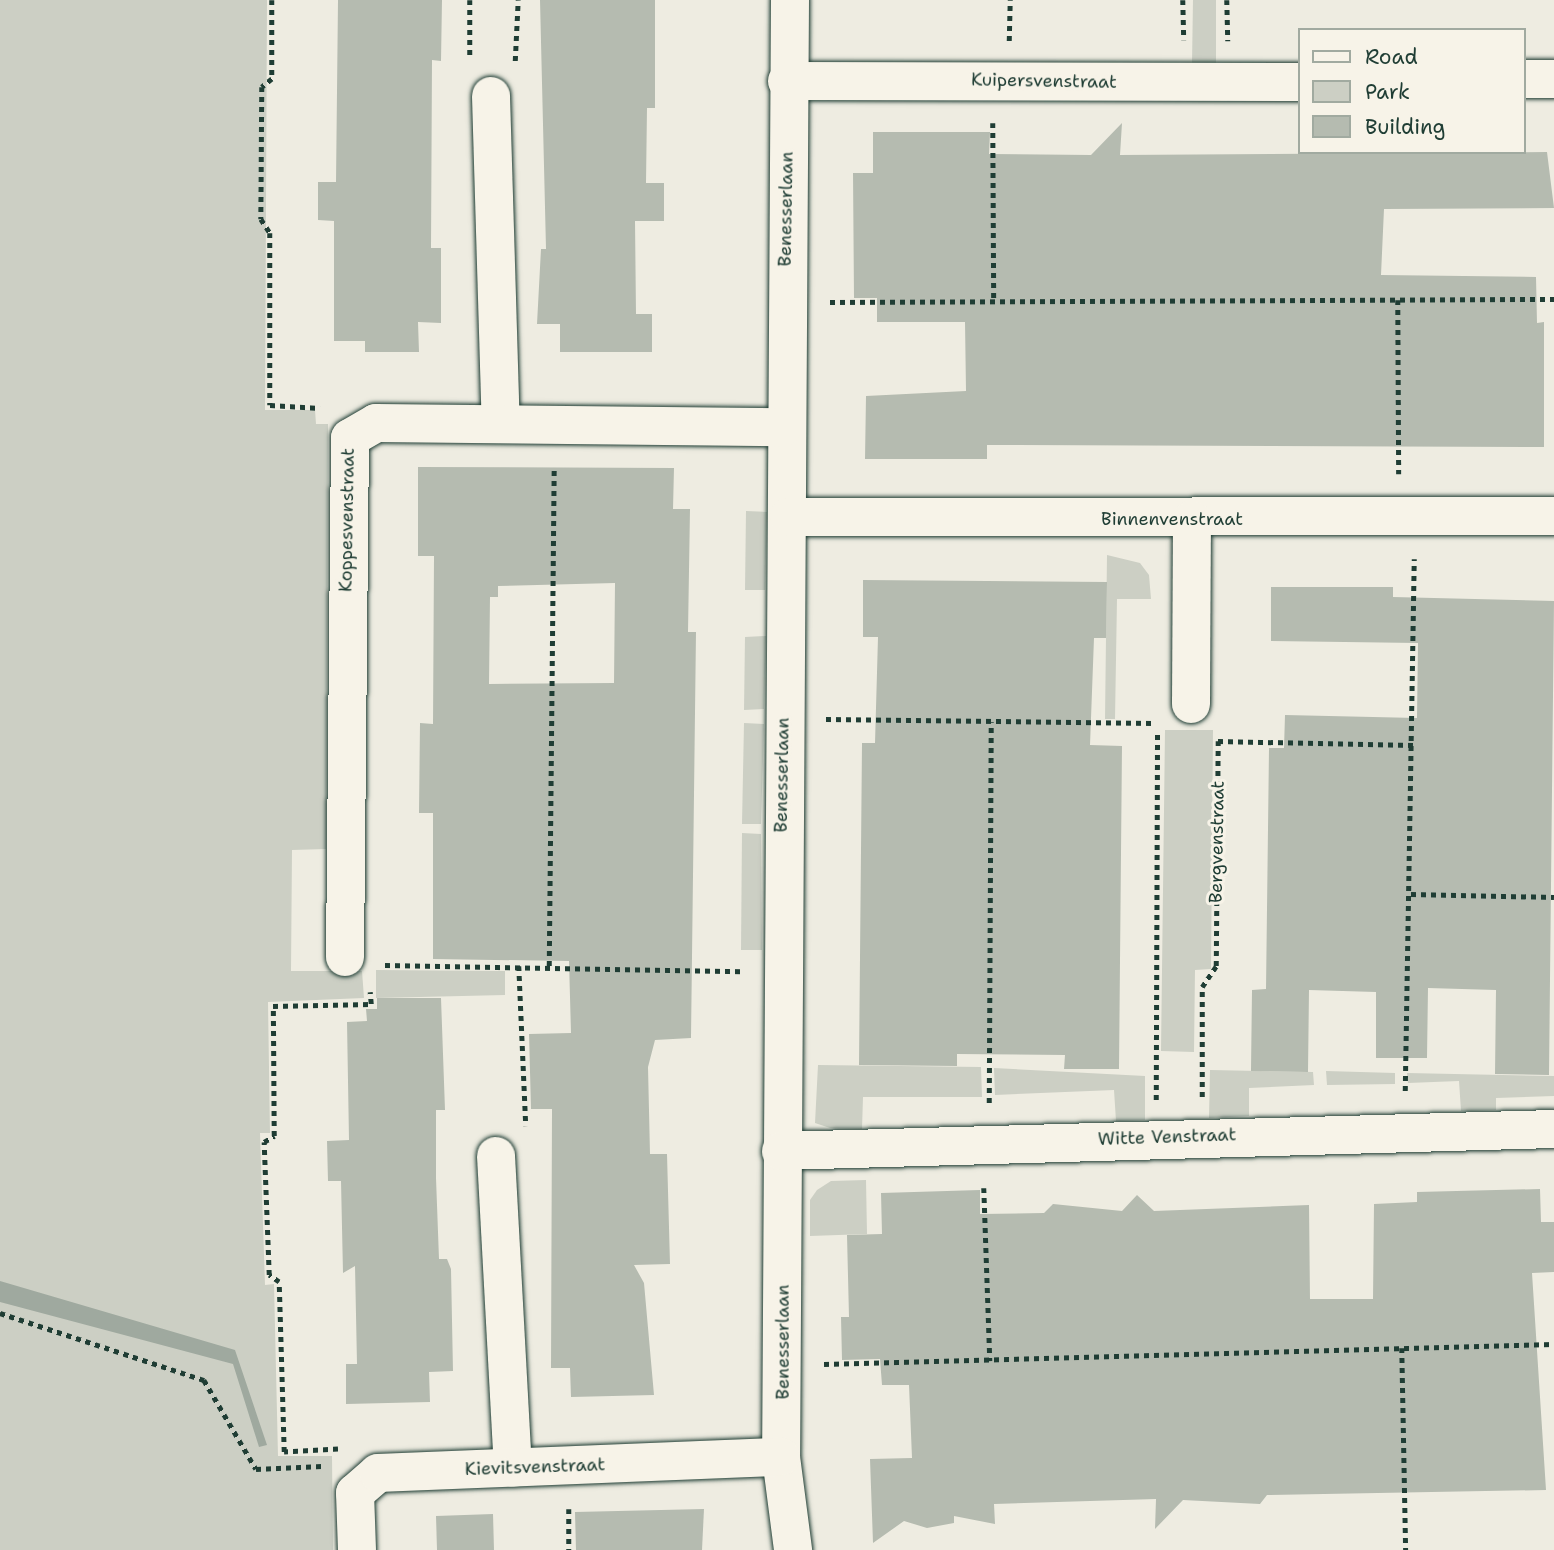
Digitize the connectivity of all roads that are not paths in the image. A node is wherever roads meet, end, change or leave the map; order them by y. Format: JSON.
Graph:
{"nodes":[{"id":1,"x":790,"y":0,"type":"edge"},
{"id":2,"x":1526,"y":79,"type":"edge"},
{"id":3,"x":1554,"y":79,"type":"edge"},
{"id":4,"x":787,"y":82,"type":"junction"},
{"id":5,"x":1298,"y":82,"type":"edge"},
{"id":6,"x":492,"y":86,"type":"road end"},
{"id":7,"x":501,"y":425,"type":"junction"},
{"id":8,"x":783,"y":427,"type":"junction"},
{"id":9,"x":1554,"y":516,"type":"edge"},
{"id":10,"x":789,"y":517,"type":"junction"},
{"id":11,"x":1192,"y":520,"type":"junction"},
{"id":12,"x":1179,"y":713,"type":"road end"},
{"id":13,"x":357,"y":961,"type":"road end"},
{"id":14,"x":1554,"y":1129,"type":"edge"},
{"id":15,"x":781,"y":1151,"type":"junction"},
{"id":16,"x":496,"y":1156,"type":"road end"},
{"id":17,"x":781,"y":1457,"type":"junction"},
{"id":18,"x":513,"y":1468,"type":"junction"},
{"id":19,"x":357,"y":1550,"type":"edge"},
{"id":20,"x":793,"y":1550,"type":"edge"}],
"edges":[{"from":1,"to":4,"type":"street","name":"Benesserlaan"},
{"from":2,"to":3,"type":"street"},
{"from":4,"to":5,"type":"street","name":"Kuipersvenstraat"},
{"from":4,"to":8,"type":"street","name":"Benesserlaan"},
{"from":6,"to":7,"type":"street"},
{"from":7,"to":8,"type":"street","name":"Koppesvenstraat"},
{"from":7,"to":13,"type":"street","name":"Koppesvenstraat"},
{"from":8,"to":10,"type":"street","name":"Benesserlaan"},
{"from":9,"to":11,"type":"street","name":"Binnenvenstraat"},
{"from":10,"to":11,"type":"street","name":"Binnenvenstraat"},
{"from":10,"to":15,"type":"street","name":"Benesserlaan"},
{"from":11,"to":12,"type":"street"},
{"from":14,"to":15,"type":"street","name":"Witte Venstraat"},
{"from":15,"to":17,"type":"street","name":"Benesserlaan"},
{"from":16,"to":18,"type":"street"},
{"from":17,"to":18,"type":"street","name":"Kievitsvenstraat"},
{"from":17,"to":20,"type":"street","name":"Benesserlaan"},
{"from":18,"to":19,"type":"street","name":"Kievitsvenstraat"}]}
